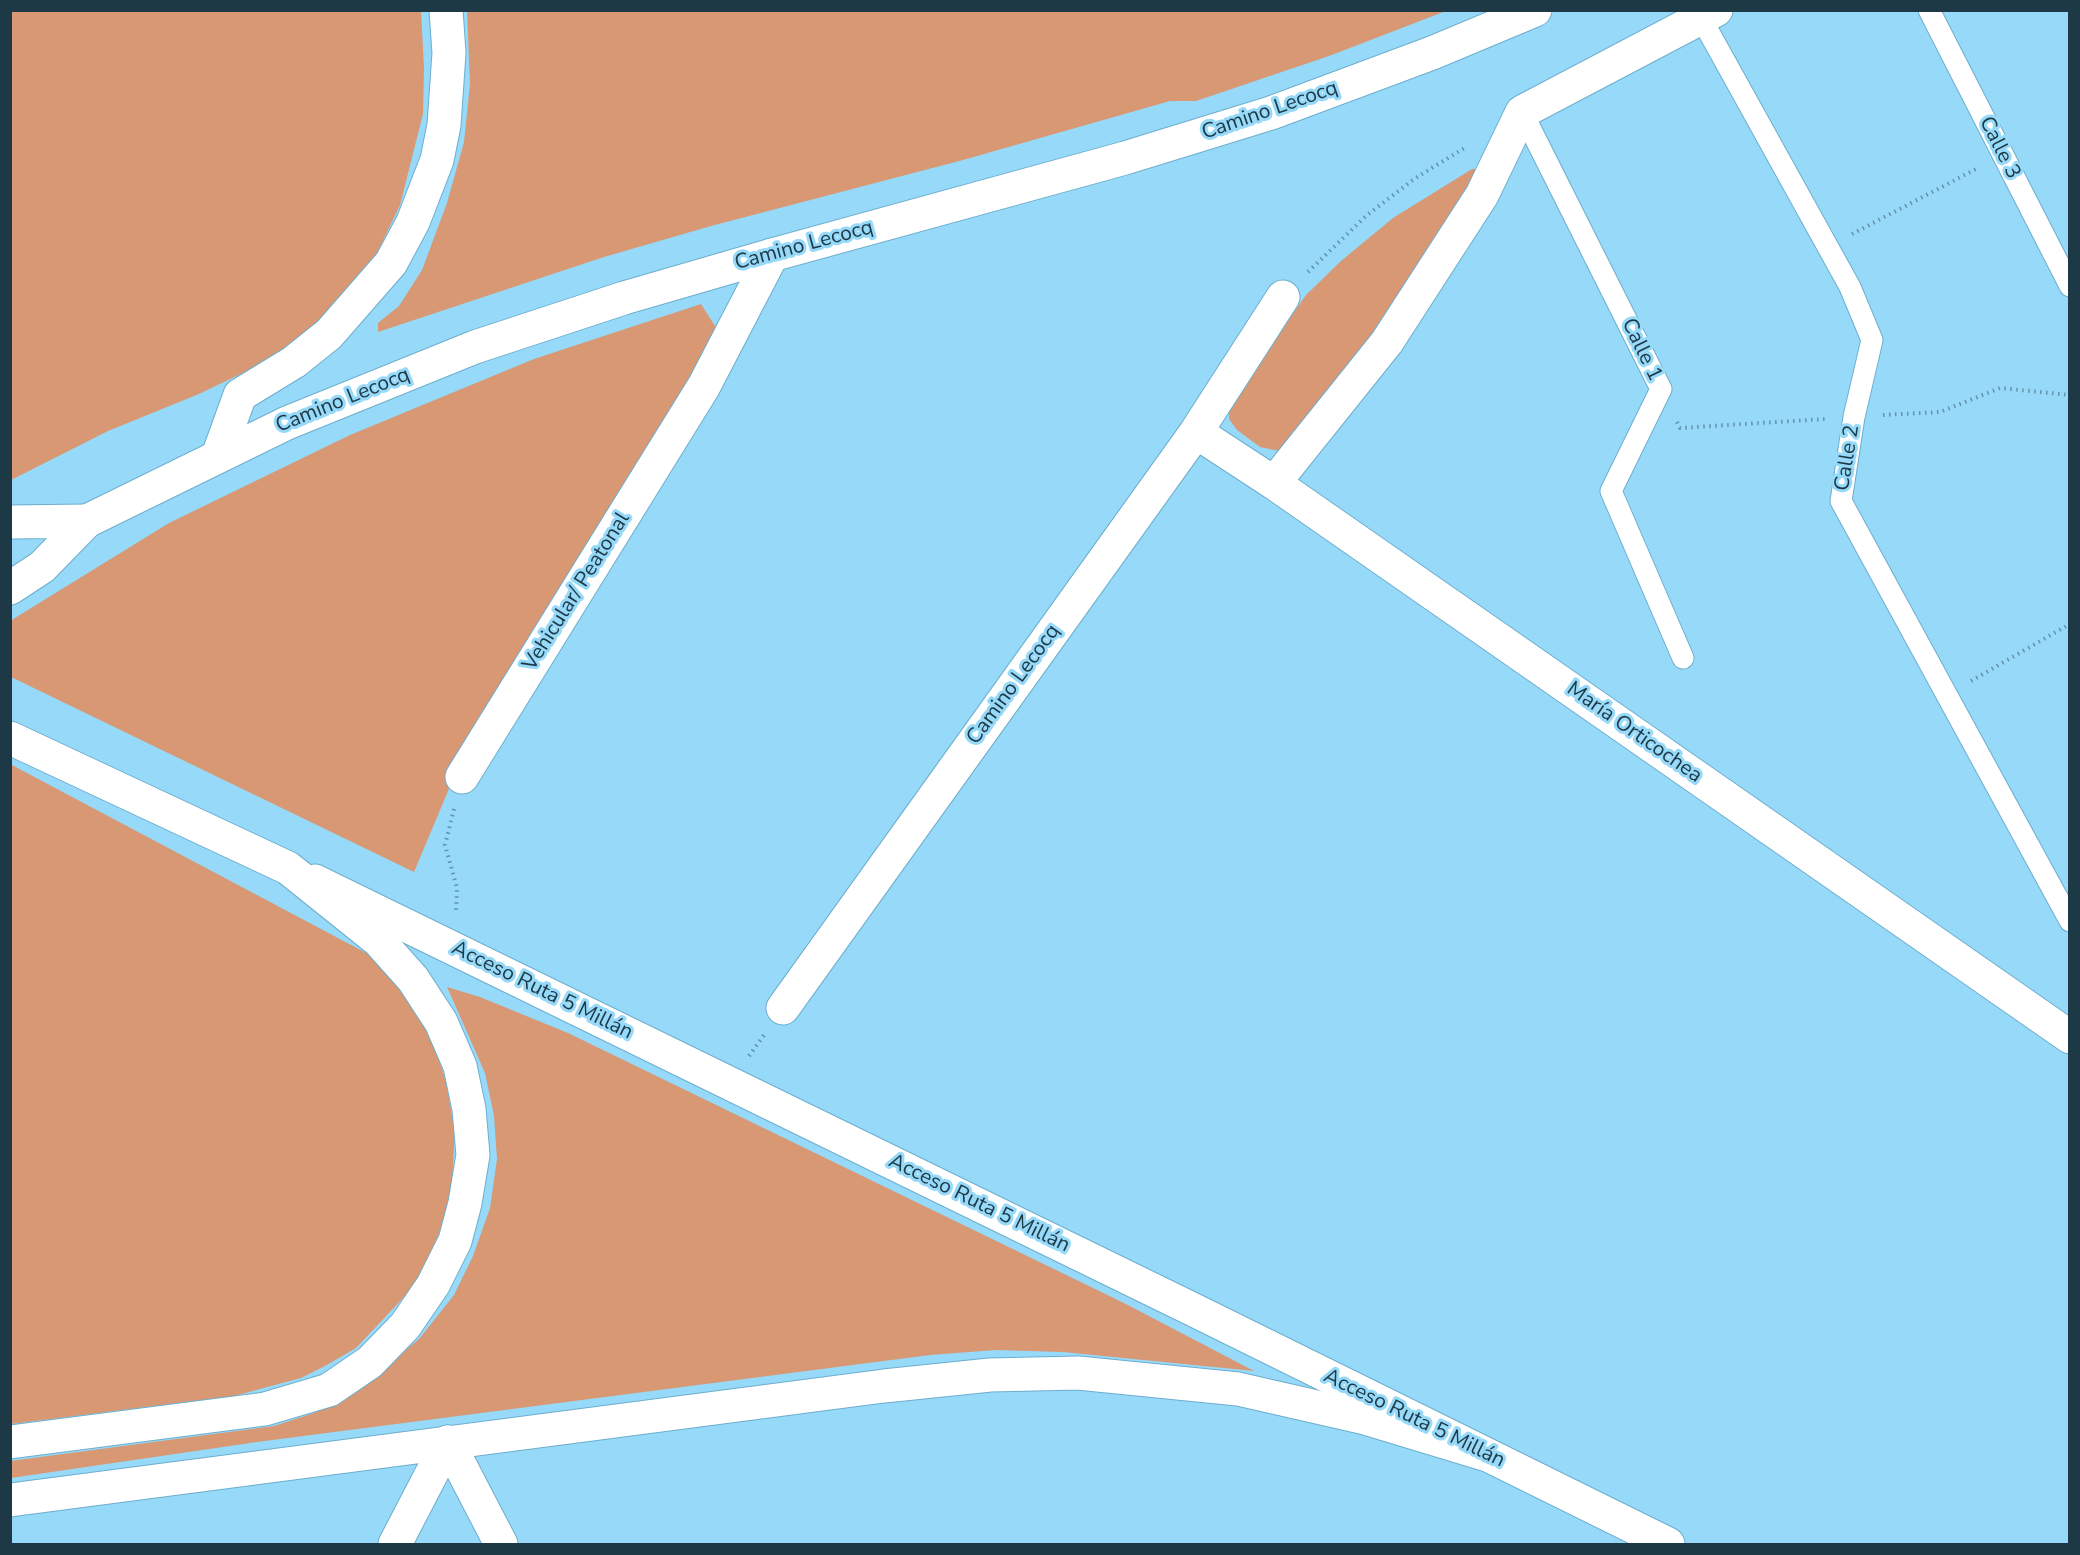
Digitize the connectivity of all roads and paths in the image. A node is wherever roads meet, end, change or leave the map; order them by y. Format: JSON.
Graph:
{"nodes":[{"id":1,"x":446,"y":10,"type":"edge"},
{"id":2,"x":1535,"y":10,"type":"edge"},
{"id":3,"x":1929,"y":10,"type":"edge"},
{"id":4,"x":1709,"y":14,"type":"edge"},
{"id":5,"x":1522,"y":112,"type":"junction"},
{"id":6,"x":1473,"y":142,"type":"dead end"},
{"id":7,"x":2003,"y":155,"type":"junction"},
{"id":8,"x":1828,"y":247,"type":"junction"},
{"id":9,"x":772,"y":255,"type":"junction"},
{"id":10,"x":2070,"y":286,"type":"edge"},
{"id":11,"x":1283,"y":297,"type":"joint"},
{"id":12,"x":1196,"y":432,"type":"junction"},
{"id":13,"x":218,"y":456,"type":"junction"},
{"id":14,"x":1274,"y":483,"type":"junction"},
{"id":15,"x":87,"y":521,"type":"junction"},
{"id":16,"x":10,"y":522,"type":"edge"},
{"id":17,"x":10,"y":588,"type":"edge"},
{"id":18,"x":2070,"y":624,"type":"edge"},
{"id":19,"x":1683,"y":658,"type":"dead end"},
{"id":20,"x":1947,"y":695,"type":"junction"},
{"id":21,"x":10,"y":738,"type":"edge"},
{"id":22,"x":462,"y":777,"type":"joint"},
{"id":23,"x":288,"y":868,"type":"junction"},
{"id":24,"x":2070,"y":921,"type":"edge"},
{"id":25,"x":437,"y":940,"type":"junction"},
{"id":26,"x":783,"y":1008,"type":"joint"},
{"id":27,"x":2067,"y":1031,"type":"edge"},
{"id":28,"x":730,"y":1083,"type":"junction"},
{"id":29,"x":10,"y":1442,"type":"edge"},
{"id":30,"x":448,"y":1442,"type":"junction"},
{"id":31,"x":1484,"y":1454,"type":"junction"},
{"id":32,"x":10,"y":1500,"type":"edge"},
{"id":33,"x":395,"y":1545,"type":"edge"},
{"id":34,"x":501,"y":1545,"type":"edge"},
{"id":35,"x":1668,"y":1545,"type":"edge"}],
"edges":[{"from":1,"to":13,"type":"main road"},
{"from":2,"to":9,"type":"main road","name":"Camino Lecocq"},
{"from":3,"to":7,"type":"lane","name":"Calle 3"},
{"from":4,"to":5,"type":"main road"},
{"from":4,"to":8,"type":"lane","name":"Calle 2"},
{"from":5,"to":14,"type":"main road"},
{"from":5,"to":19,"type":"lane","name":"Calle 1"},
{"from":6,"to":11,"type":"path"},
{"from":7,"to":8,"type":"path"},
{"from":7,"to":10,"type":"lane","name":"Calle 3"},
{"from":8,"to":20,"type":"lane","name":"Calle 2"},
{"from":9,"to":13,"type":"main road","name":"Camino Lecocq"},
{"from":9,"to":22,"type":"main road","name":"Vehicular/ Peatonal"},
{"from":11,"to":12,"type":"main road","name":"Camino Lecocq"},
{"from":12,"to":14,"type":"main road","name":"María Orticochea"},
{"from":12,"to":26,"type":"main road","name":"Camino Lecocq"},
{"from":13,"to":15,"type":"main road","name":"Camino Lecocq"},
{"from":14,"to":27,"type":"main road","name":"María Orticochea"},
{"from":15,"to":16,"type":"main road"},
{"from":15,"to":17,"type":"main road"},
{"from":18,"to":20,"type":"path"},
{"from":20,"to":24,"type":"lane","name":"Calle 2"},
{"from":21,"to":23,"type":"main road"},
{"from":22,"to":25,"type":"path"},
{"from":23,"to":25,"type":"main road","name":"Acceso Ruta 5 Millán"},
{"from":23,"to":29,"type":"main road"},
{"from":25,"to":28,"type":"main road","name":"Acceso Ruta 5 Millán"},
{"from":26,"to":28,"type":"path"},
{"from":28,"to":31,"type":"main road","name":"Acceso Ruta 5 Millán"},
{"from":30,"to":31,"type":"main road"},
{"from":30,"to":32,"type":"main road"},
{"from":30,"to":33,"type":"main road"},
{"from":30,"to":34,"type":"main road"},
{"from":31,"to":35,"type":"main road","name":"Acceso Ruta 5 Millán"}]}
